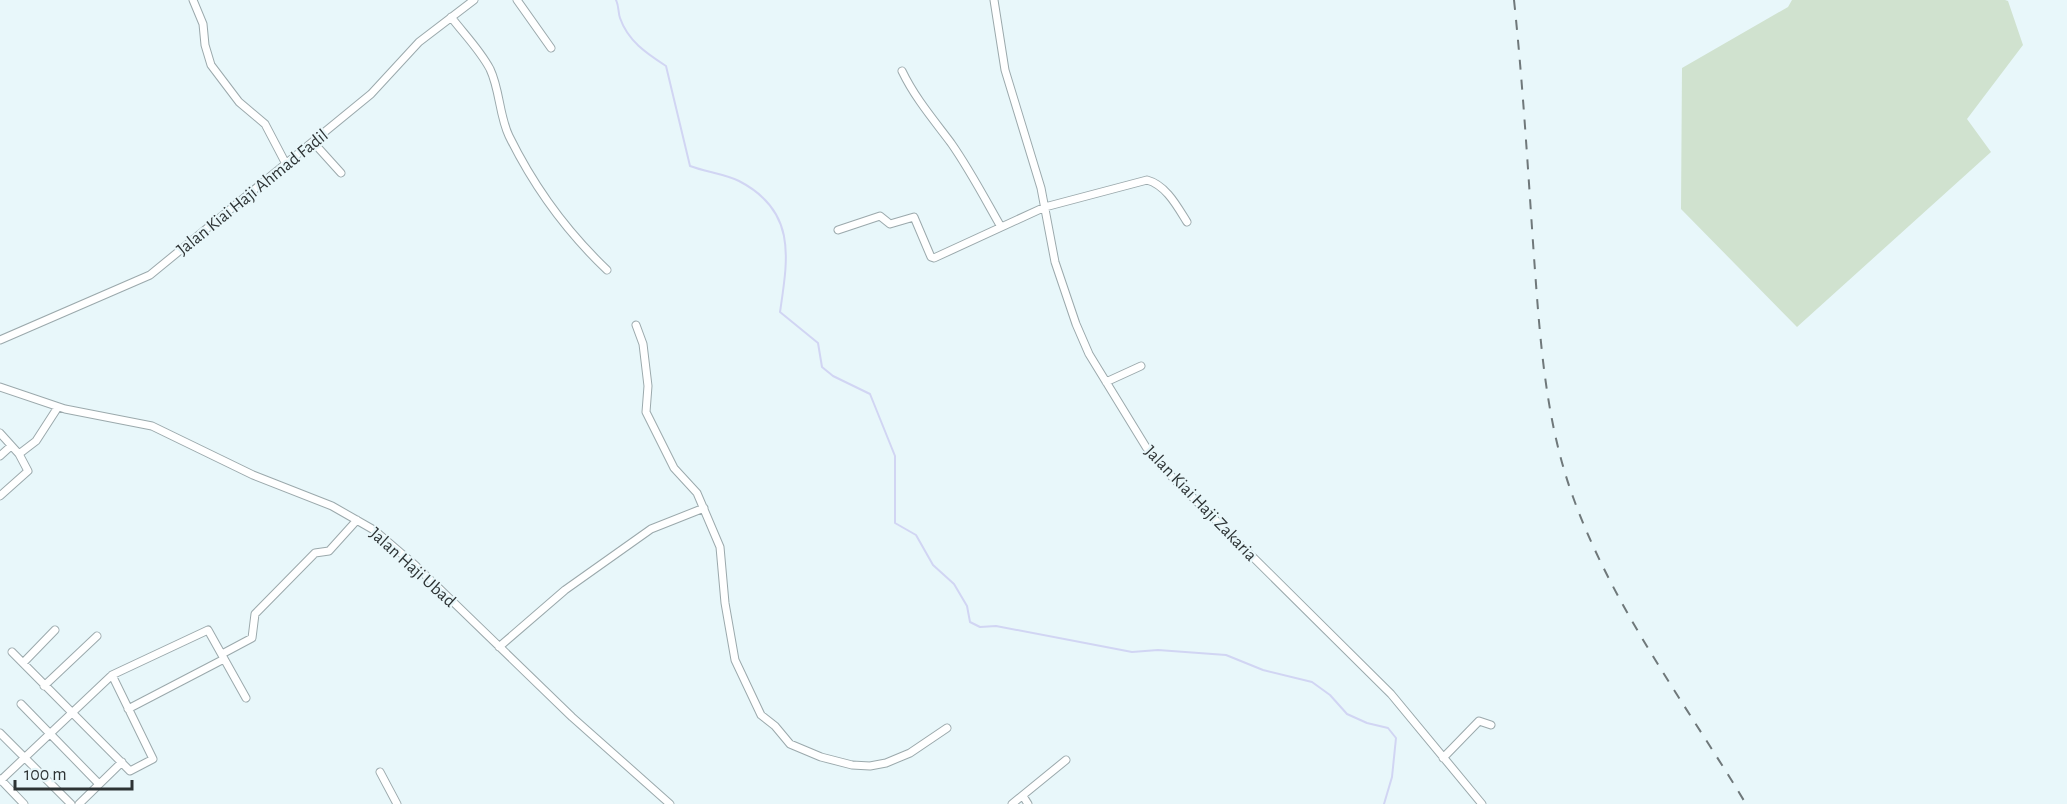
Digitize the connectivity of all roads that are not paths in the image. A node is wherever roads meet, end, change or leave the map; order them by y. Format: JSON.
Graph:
{"nodes":[{"id":1,"x":193,"y":0,"type":"edge"},
{"id":2,"x":474,"y":0,"type":"edge"},
{"id":3,"x":517,"y":0,"type":"edge"},
{"id":4,"x":994,"y":0,"type":"edge"},
{"id":5,"x":451,"y":17,"type":"junction"},
{"id":6,"x":551,"y":48,"type":"dead end"},
{"id":7,"x":902,"y":71,"type":"dead end"},
{"id":8,"x":313,"y":142,"type":"junction"},
{"id":9,"x":285,"y":164,"type":"junction"},
{"id":10,"x":341,"y":173,"type":"dead end"},
{"id":11,"x":1045,"y":207,"type":"junction"},
{"id":12,"x":1187,"y":222,"type":"dead end"},
{"id":13,"x":1001,"y":227,"type":"junction"},
{"id":14,"x":838,"y":230,"type":"dead end"},
{"id":15,"x":607,"y":270,"type":"dead end"},
{"id":16,"x":636,"y":326,"type":"dead end"},
{"id":17,"x":0,"y":340,"type":"edge"},
{"id":18,"x":1141,"y":366,"type":"dead end"},
{"id":19,"x":1106,"y":382,"type":"junction"},
{"id":20,"x":0,"y":387,"type":"edge"},
{"id":21,"x":58,"y":407,"type":"junction"},
{"id":22,"x":0,"y":433,"type":"edge"},
{"id":23,"x":12,"y":446,"type":"junction"},
{"id":24,"x":19,"y":454,"type":"junction"},
{"id":25,"x":0,"y":456,"type":"edge"},
{"id":26,"x":0,"y":496,"type":"edge"},
{"id":27,"x":704,"y":508,"type":"junction"},
{"id":28,"x":357,"y":520,"type":"junction"},
{"id":29,"x":56,"y":630,"type":"dead end"},
{"id":30,"x":97,"y":636,"type":"dead end"},
{"id":31,"x":499,"y":647,"type":"junction"},
{"id":32,"x":12,"y":652,"type":"dead end"},
{"id":33,"x":223,"y":657,"type":"junction"},
{"id":34,"x":23,"y":663,"type":"junction"},
{"id":35,"x":112,"y":675,"type":"junction"},
{"id":36,"x":44,"y":686,"type":"junction"},
{"id":37,"x":246,"y":698,"type":"dead end"},
{"id":38,"x":21,"y":704,"type":"dead end"},
{"id":39,"x":128,"y":709,"type":"junction"},
{"id":40,"x":71,"y":712,"type":"junction"},
{"id":41,"x":1491,"y":725,"type":"dead end"},
{"id":42,"x":947,"y":729,"type":"dead end"},
{"id":43,"x":0,"y":733,"type":"edge"},
{"id":44,"x":48,"y":734,"type":"junction"},
{"id":45,"x":24,"y":758,"type":"junction"},
{"id":46,"x":1443,"y":758,"type":"junction"},
{"id":47,"x":1066,"y":760,"type":"dead end"},
{"id":48,"x":122,"y":762,"type":"junction"},
{"id":49,"x":380,"y":772,"type":"dead end"},
{"id":50,"x":0,"y":780,"type":"edge"},
{"id":51,"x":99,"y":784,"type":"junction"},
{"id":52,"x":1023,"y":796,"type":"junction"},
{"id":53,"x":24,"y":804,"type":"edge"},
{"id":54,"x":71,"y":804,"type":"edge"},
{"id":55,"x":79,"y":804,"type":"edge"},
{"id":56,"x":397,"y":804,"type":"edge"},
{"id":57,"x":670,"y":804,"type":"edge"},
{"id":58,"x":1012,"y":804,"type":"edge"},
{"id":59,"x":1028,"y":804,"type":"edge"},
{"id":60,"x":1482,"y":804,"type":"edge"}],
"edges":[{"from":1,"to":9,"type":"street"},
{"from":2,"to":5,"type":"street","name":"Jalan Kiai Haji Ahmad Fadil"},
{"from":3,"to":6,"type":"street"},
{"from":4,"to":11,"type":"street","name":"Jalan Kiai Haji Zakaria"},
{"from":5,"to":8,"type":"street","name":"Jalan Kiai Haji Ahmad Fadil"},
{"from":5,"to":15,"type":"street"},
{"from":7,"to":13,"type":"street"},
{"from":8,"to":9,"type":"street","name":"Jalan Kiai Haji Ahmad Fadil"},
{"from":8,"to":10,"type":"street"},
{"from":9,"to":17,"type":"street","name":"Jalan Kiai Haji Ahmad Fadil"},
{"from":11,"to":12,"type":"street"},
{"from":11,"to":13,"type":"street"},
{"from":11,"to":19,"type":"street","name":"Jalan Kiai Haji Zakaria"},
{"from":13,"to":14,"type":"street"},
{"from":16,"to":27,"type":"street"},
{"from":18,"to":19,"type":"street"},
{"from":19,"to":46,"type":"street","name":"Jalan Kiai Haji Zakaria"},
{"from":20,"to":21,"type":"street","name":"Jalan Haji Ubad"},
{"from":21,"to":24,"type":"street"},
{"from":21,"to":28,"type":"street","name":"Jalan Haji Ubad"},
{"from":22,"to":23,"type":"street"},
{"from":23,"to":24,"type":"street"},
{"from":23,"to":25,"type":"street"},
{"from":24,"to":26,"type":"street"},
{"from":27,"to":31,"type":"street"},
{"from":27,"to":42,"type":"street"},
{"from":28,"to":31,"type":"street","name":"Jalan Haji Ubad"},
{"from":28,"to":33,"type":"street"},
{"from":29,"to":34,"type":"street"},
{"from":30,"to":36,"type":"street"},
{"from":31,"to":57,"type":"street","name":"Jalan Haji Ubad"},
{"from":32,"to":34,"type":"street"},
{"from":33,"to":35,"type":"street"},
{"from":33,"to":37,"type":"street"},
{"from":33,"to":39,"type":"street"},
{"from":34,"to":36,"type":"street"},
{"from":35,"to":39,"type":"street"},
{"from":35,"to":40,"type":"street"},
{"from":36,"to":40,"type":"street"},
{"from":38,"to":44,"type":"street"},
{"from":39,"to":48,"type":"street"},
{"from":40,"to":44,"type":"street"},
{"from":40,"to":48,"type":"street"},
{"from":41,"to":46,"type":"street"},
{"from":43,"to":45,"type":"street"},
{"from":44,"to":45,"type":"street"},
{"from":44,"to":51,"type":"street"},
{"from":45,"to":50,"type":"street"},
{"from":45,"to":54,"type":"street"},
{"from":46,"to":60,"type":"street","name":"Jalan Kiai Haji Zakaria"},
{"from":47,"to":52,"type":"street"},
{"from":48,"to":51,"type":"street"},
{"from":49,"to":56,"type":"street"},
{"from":50,"to":53,"type":"street"},
{"from":51,"to":55,"type":"street"},
{"from":52,"to":58,"type":"street"},
{"from":52,"to":59,"type":"street"}]}
